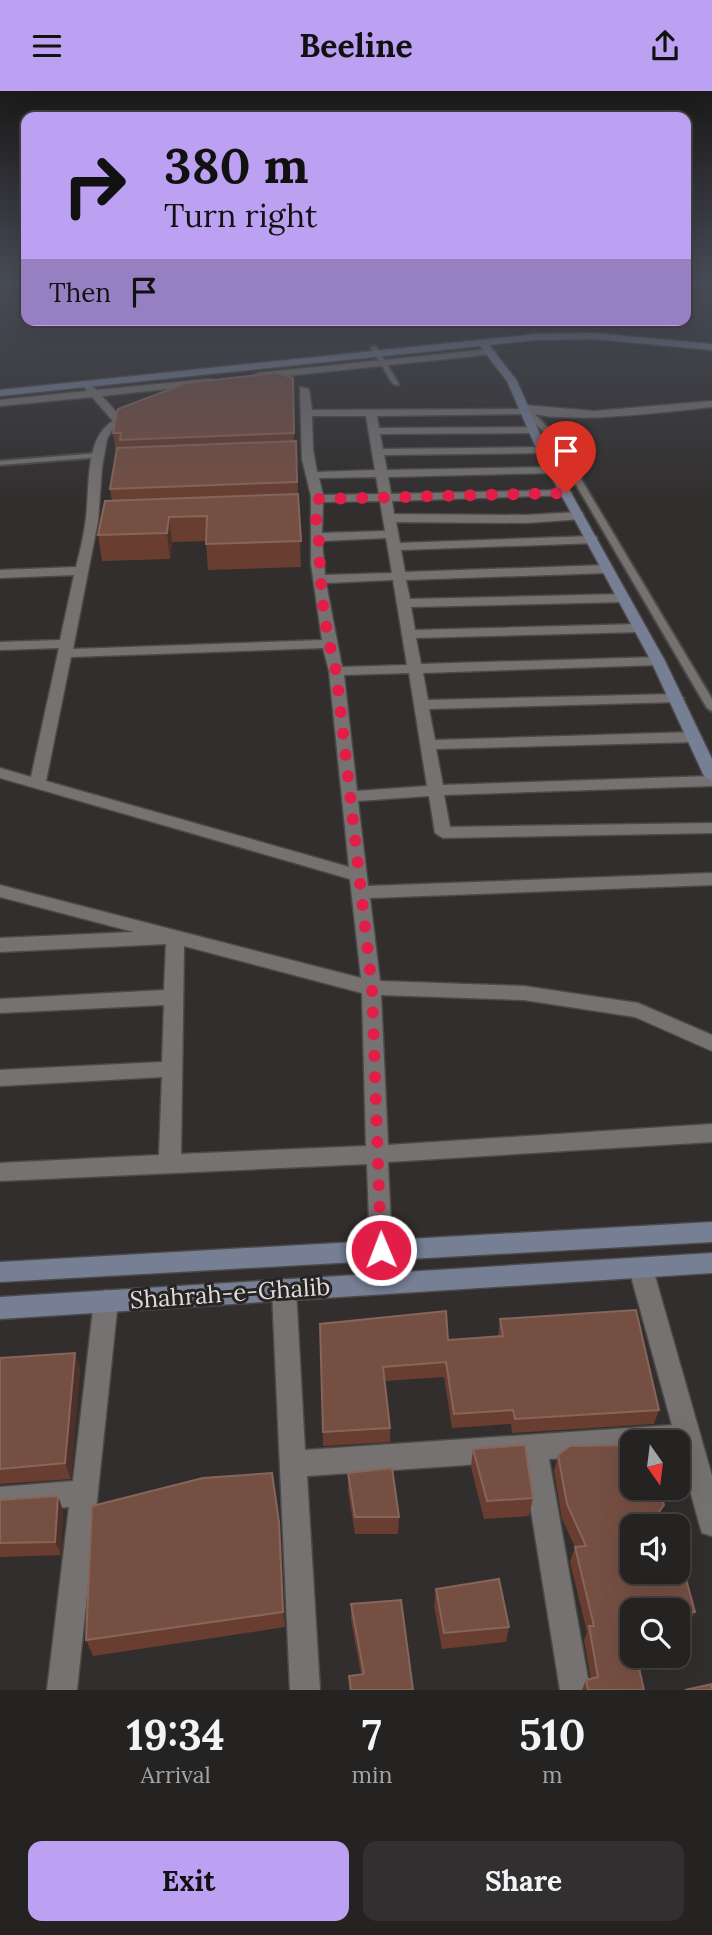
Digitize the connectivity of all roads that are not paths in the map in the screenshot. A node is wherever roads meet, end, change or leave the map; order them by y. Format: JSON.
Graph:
{"nodes":[{"id":1,"x":326,"y":356,"type":"edge"},
{"id":2,"x":343,"y":356,"type":"edge"},
{"id":3,"x":380,"y":356,"type":"edge"},
{"id":4,"x":456,"y":356,"type":"edge"},
{"id":5,"x":494,"y":356,"type":"edge"},
{"id":6,"x":386,"y":363,"type":"junction"},
{"id":7,"x":164,"y":381,"type":"junction"},
{"id":8,"x":87,"y":384,"type":"junction"},
{"id":9,"x":396,"y":384,"type":"dead end"},
{"id":10,"x":0,"y":386,"type":"edge"},
{"id":11,"x":255,"y":388,"type":"edge"},
{"id":12,"x":219,"y":391,"type":"edge"},
{"id":13,"x":0,"y":393,"type":"edge"},
{"id":14,"x":94,"y":394,"type":"junction"},
{"id":15,"x":0,"y":403,"type":"edge"},
{"id":16,"x":712,"y":404,"type":"edge"},
{"id":17,"x":146,"y":407,"type":"edge"},
{"id":18,"x":524,"y":410,"type":"junction"},
{"id":19,"x":370,"y":412,"type":"junction"},
{"id":20,"x":309,"y":413,"type":"junction"},
{"id":21,"x":118,"y":420,"type":"junction"},
{"id":22,"x":373,"y":431,"type":"junction"},
{"id":23,"x":534,"y":431,"type":"junction"},
{"id":24,"x":542,"y":450,"type":"junction"},
{"id":25,"x":376,"y":452,"type":"junction"},
{"id":26,"x":97,"y":461,"type":"junction"},
{"id":27,"x":0,"y":463,"type":"edge"},
{"id":28,"x":109,"y":466,"type":"dead end"},
{"id":29,"x":553,"y":470,"type":"junction"},
{"id":30,"x":380,"y":474,"type":"junction"},
{"id":31,"x":312,"y":475,"type":"junction"},
{"id":32,"x":566,"y":493,"type":"junction"},
{"id":33,"x":384,"y":497,"type":"junction"},
{"id":34,"x":311,"y":508,"type":"junction"},
{"id":35,"x":579,"y":516,"type":"junction"},
{"id":36,"x":388,"y":518,"type":"junction"},
{"id":37,"x":106,"y":520,"type":"edge"},
{"id":38,"x":92,"y":521,"type":"junction"},
{"id":39,"x":318,"y":537,"type":"junction"},
{"id":40,"x":392,"y":540,"type":"junction"},
{"id":41,"x":593,"y":540,"type":"junction"},
{"id":42,"x":606,"y":569,"type":"junction"},
{"id":43,"x":80,"y":571,"type":"junction"},
{"id":44,"x":0,"y":574,"type":"edge"},
{"id":45,"x":398,"y":575,"type":"junction"},
{"id":46,"x":319,"y":579,"type":"junction"},
{"id":47,"x":623,"y":597,"type":"junction"},
{"id":48,"x":403,"y":603,"type":"junction"},
{"id":49,"x":639,"y":628,"type":"junction"},
{"id":50,"x":408,"y":634,"type":"junction"},
{"id":51,"x":328,"y":644,"type":"junction"},
{"id":52,"x":0,"y":646,"type":"edge"},
{"id":53,"x":67,"y":649,"type":"junction"},
{"id":54,"x":659,"y":661,"type":"junction"},
{"id":55,"x":414,"y":667,"type":"junction"},
{"id":56,"x":336,"y":671,"type":"junction"},
{"id":57,"x":677,"y":698,"type":"junction"},
{"id":58,"x":421,"y":705,"type":"junction"},
{"id":59,"x":712,"y":708,"type":"edge"},
{"id":60,"x":694,"y":737,"type":"junction"},
{"id":61,"x":428,"y":745,"type":"junction"},
{"id":62,"x":0,"y":773,"type":"edge"},
{"id":63,"x":712,"y":778,"type":"edge"},
{"id":64,"x":38,"y":782,"type":"junction"},
{"id":65,"x":435,"y":790,"type":"junction"},
{"id":66,"x":351,"y":797,"type":"junction"},
{"id":67,"x":712,"y":828,"type":"edge"},
{"id":68,"x":712,"y":879,"type":"edge"},
{"id":69,"x":359,"y":884,"type":"junction"},
{"id":70,"x":0,"y":891,"type":"edge"},
{"id":71,"x":175,"y":937,"type":"junction"},
{"id":72,"x":0,"y":945,"type":"edge"},
{"id":73,"x":372,"y":988,"type":"junction"},
{"id":74,"x":174,"y":997,"type":"junction"},
{"id":75,"x":0,"y":1006,"type":"edge"},
{"id":76,"x":712,"y":1043,"type":"edge"},
{"id":77,"x":172,"y":1069,"type":"junction"},
{"id":78,"x":0,"y":1078,"type":"edge"},
{"id":79,"x":712,"y":1133,"type":"edge"},
{"id":80,"x":380,"y":1154,"type":"junction"},
{"id":81,"x":170,"y":1164,"type":"junction"},
{"id":82,"x":0,"y":1173,"type":"edge"},
{"id":83,"x":712,"y":1232,"type":"edge"},
{"id":84,"x":381,"y":1250,"type":"junction"},
{"id":85,"x":712,"y":1263,"type":"edge"},
{"id":86,"x":641,"y":1269,"type":"junction"},
{"id":87,"x":0,"y":1272,"type":"edge"},
{"id":88,"x":284,"y":1290,"type":"junction"},
{"id":89,"x":106,"y":1301,"type":"junction"},
{"id":90,"x":0,"y":1308,"type":"edge"},
{"id":91,"x":686,"y":1430,"type":"edge"},
{"id":92,"x":620,"y":1442,"type":"edge"},
{"id":93,"x":690,"y":1444,"type":"edge"},
{"id":94,"x":534,"y":1448,"type":"junction"},
{"id":95,"x":293,"y":1464,"type":"junction"},
{"id":96,"x":84,"y":1493,"type":"junction"},
{"id":97,"x":0,"y":1500,"type":"edge"},
{"id":98,"x":712,"y":1523,"type":"edge"},
{"id":99,"x":62,"y":1690,"type":"edge"},
{"id":100,"x":305,"y":1690,"type":"edge"},
{"id":101,"x":575,"y":1690,"type":"edge"}],
"edges":[{"from":1,"to":10,"type":"main road"},
{"from":2,"to":7,"type":"main road"},
{"from":3,"to":6,"type":"lane"},
{"from":4,"to":6,"type":"street"},
{"from":5,"to":18,"type":"main road"},
{"from":6,"to":7,"type":"street"},
{"from":6,"to":9,"type":"lane"},
{"from":7,"to":8,"type":"main road"},
{"from":7,"to":12,"type":"street"},
{"from":7,"to":14,"type":"street"},
{"from":8,"to":13,"type":"main road"},
{"from":8,"to":14,"type":"street"},
{"from":11,"to":20,"type":"street"},
{"from":14,"to":15,"type":"street"},
{"from":14,"to":21,"type":"street"},
{"from":16,"to":18,"type":"street"},
{"from":17,"to":21,"type":"street"},
{"from":18,"to":19,"type":"street"},
{"from":18,"to":23,"type":"main road"},
{"from":18,"to":59,"type":"lane"},
{"from":19,"to":20,"type":"street"},
{"from":19,"to":22,"type":"street"},
{"from":20,"to":31,"type":"street"},
{"from":21,"to":26,"type":"street"},
{"from":22,"to":23,"type":"street"},
{"from":22,"to":25,"type":"street"},
{"from":23,"to":24,"type":"main road"},
{"from":24,"to":25,"type":"street"},
{"from":24,"to":29,"type":"main road"},
{"from":25,"to":30,"type":"street"},
{"from":26,"to":27,"type":"lane"},
{"from":26,"to":28,"type":"street"},
{"from":26,"to":38,"type":"street"},
{"from":29,"to":30,"type":"street"},
{"from":29,"to":32,"type":"main road"},
{"from":30,"to":31,"type":"street"},
{"from":30,"to":33,"type":"street"},
{"from":31,"to":34,"type":"street"},
{"from":32,"to":33,"type":"street"},
{"from":32,"to":35,"type":"main road"},
{"from":33,"to":34,"type":"street"},
{"from":33,"to":36,"type":"street"},
{"from":34,"to":39,"type":"street"},
{"from":35,"to":36,"type":"street"},
{"from":35,"to":41,"type":"main road"},
{"from":36,"to":40,"type":"street"},
{"from":37,"to":38,"type":"street"},
{"from":38,"to":43,"type":"street"},
{"from":39,"to":40,"type":"street"},
{"from":39,"to":46,"type":"street"},
{"from":40,"to":41,"type":"street"},
{"from":40,"to":45,"type":"street"},
{"from":41,"to":42,"type":"main road"},
{"from":42,"to":45,"type":"street"},
{"from":42,"to":47,"type":"main road"},
{"from":43,"to":44,"type":"street"},
{"from":43,"to":53,"type":"street"},
{"from":45,"to":46,"type":"street"},
{"from":45,"to":48,"type":"street"},
{"from":46,"to":51,"type":"street"},
{"from":47,"to":48,"type":"street"},
{"from":47,"to":49,"type":"main road"},
{"from":48,"to":50,"type":"street"},
{"from":49,"to":50,"type":"street"},
{"from":49,"to":54,"type":"main road"},
{"from":50,"to":55,"type":"street"},
{"from":51,"to":53,"type":"street"},
{"from":51,"to":56,"type":"street"},
{"from":52,"to":53,"type":"street"},
{"from":53,"to":64,"type":"street"},
{"from":54,"to":55,"type":"street"},
{"from":54,"to":57,"type":"main road"},
{"from":55,"to":56,"type":"street"},
{"from":55,"to":58,"type":"street"},
{"from":56,"to":66,"type":"street"},
{"from":57,"to":58,"type":"street"},
{"from":57,"to":60,"type":"main road"},
{"from":58,"to":61,"type":"street"},
{"from":60,"to":61,"type":"street"},
{"from":60,"to":63,"type":"main road"},
{"from":61,"to":65,"type":"street"},
{"from":62,"to":64,"type":"street"},
{"from":63,"to":65,"type":"street"},
{"from":64,"to":69,"type":"street"},
{"from":65,"to":66,"type":"street"},
{"from":65,"to":67,"type":"street"},
{"from":66,"to":69,"type":"street"},
{"from":68,"to":69,"type":"street"},
{"from":69,"to":73,"type":"street"},
{"from":70,"to":71,"type":"street"},
{"from":71,"to":72,"type":"street"},
{"from":71,"to":73,"type":"street"},
{"from":71,"to":74,"type":"street"},
{"from":73,"to":76,"type":"street"},
{"from":73,"to":80,"type":"street"},
{"from":74,"to":75,"type":"street"},
{"from":74,"to":77,"type":"street"},
{"from":77,"to":78,"type":"street"},
{"from":77,"to":81,"type":"street"},
{"from":79,"to":80,"type":"street"},
{"from":80,"to":81,"type":"street"},
{"from":80,"to":84,"type":"street"},
{"from":81,"to":82,"type":"street"},
{"from":83,"to":84,"type":"main road","name":"Shahrah-e-Ghalib"},
{"from":84,"to":87,"type":"main road","name":"Shahrah-e-Ghalib"},
{"from":85,"to":86,"type":"main road","name":"Shahrah-e-Ghalib"},
{"from":86,"to":88,"type":"main road","name":"Shahrah-e-Ghalib"},
{"from":86,"to":91,"type":"street"},
{"from":88,"to":89,"type":"main road","name":"Shahrah-e-Ghalib"},
{"from":88,"to":95,"type":"street"},
{"from":89,"to":90,"type":"main road","name":"Shahrah-e-Ghalib"},
{"from":89,"to":96,"type":"street"},
{"from":92,"to":94,"type":"street"},
{"from":93,"to":98,"type":"street"},
{"from":94,"to":95,"type":"street"},
{"from":94,"to":101,"type":"street"},
{"from":95,"to":100,"type":"street"},
{"from":96,"to":97,"type":"street"},
{"from":96,"to":99,"type":"street"}]}
